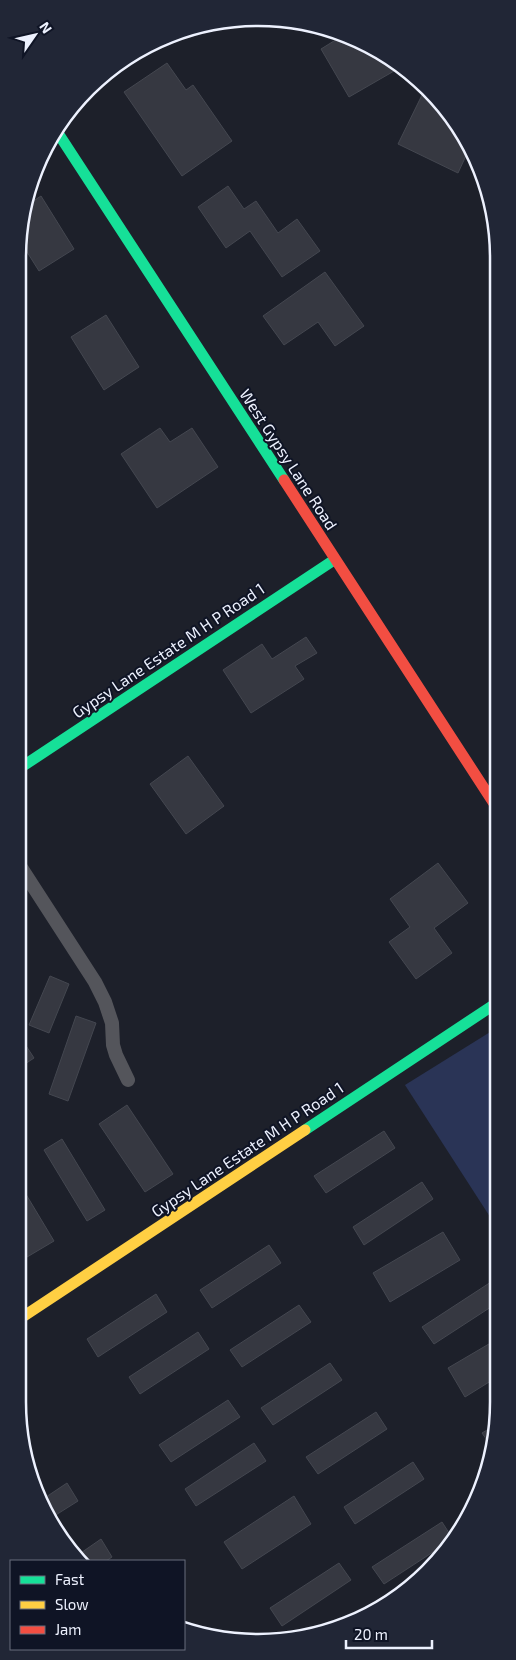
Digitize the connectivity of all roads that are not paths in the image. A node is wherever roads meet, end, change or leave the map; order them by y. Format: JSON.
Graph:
{"nodes":[{"id":1,"x":60,"y":137,"type":"edge"},
{"id":2,"x":334,"y":560,"type":"junction"},
{"id":3,"x":26,"y":764,"type":"edge"},
{"id":4,"x":490,"y":797,"type":"edge"},
{"id":5,"x":26,"y":875,"type":"edge"},
{"id":6,"x":490,"y":1007,"type":"edge"},
{"id":7,"x":128,"y":1080,"type":"dead end"},
{"id":8,"x":26,"y":1315,"type":"edge"}],
"edges":[{"from":1,"to":2,"type":"street","name":"West Gypsy Lane Road"},
{"from":2,"to":3,"type":"street","name":"Gypsy Lane Estate M H P Road 1"},
{"from":2,"to":4,"type":"street","name":"West Gypsy Lane Road"},
{"from":5,"to":7,"type":"lane"},
{"from":6,"to":8,"type":"street","name":"Gypsy Lane Estate M H P Road 1"}]}
